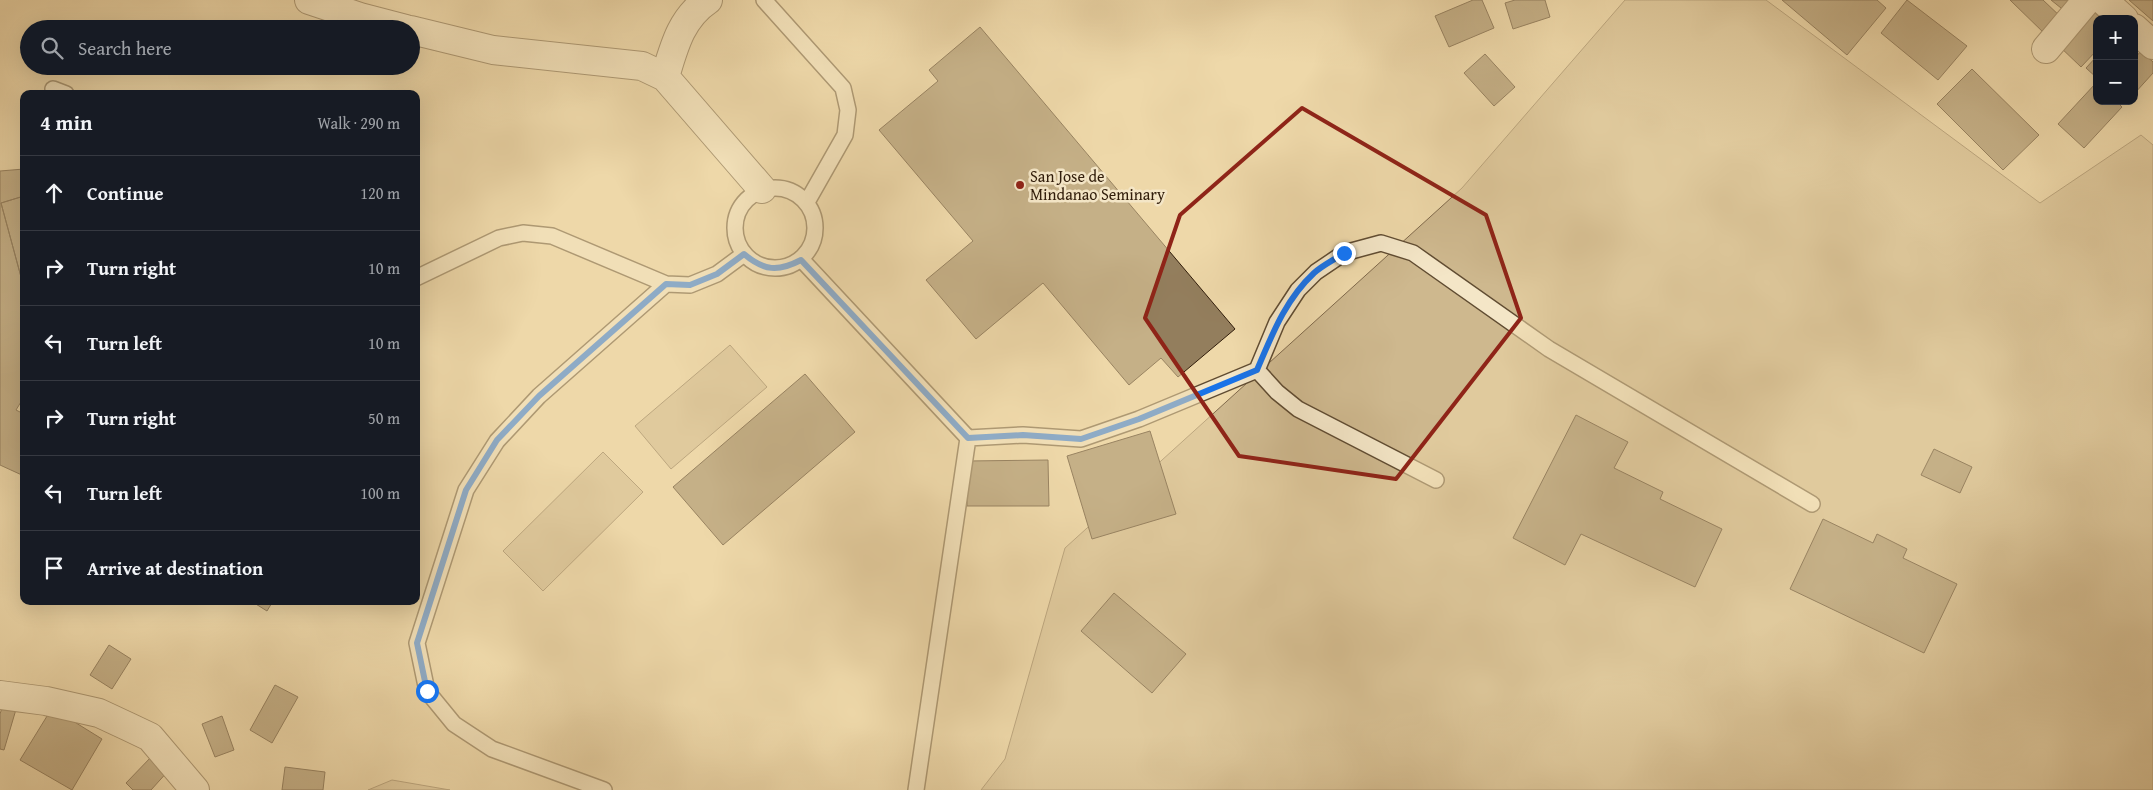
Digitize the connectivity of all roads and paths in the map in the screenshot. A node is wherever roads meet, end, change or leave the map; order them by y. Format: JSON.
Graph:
{"nodes":[{"id":1,"x":309,"y":0,"type":"edge"},
{"id":2,"x":708,"y":0,"type":"edge"},
{"id":3,"x":764,"y":0,"type":"edge"},
{"id":4,"x":2087,"y":0,"type":"edge"},
{"id":5,"x":2103,"y":0,"type":"edge"},
{"id":6,"x":2120,"y":15,"type":"edge"},
{"id":7,"x":372,"y":20,"type":"edge"},
{"id":8,"x":420,"y":32,"type":"edge"},
{"id":9,"x":2138,"y":32,"type":"edge"},
{"id":10,"x":2153,"y":45,"type":"edge"},
{"id":11,"x":2046,"y":48,"type":"dead end"},
{"id":12,"x":665,"y":77,"type":"junction"},
{"id":13,"x":762,"y":189,"type":"junction"},
{"id":14,"x":807,"y":202,"type":"junction"},
{"id":15,"x":744,"y":254,"type":"junction"},
{"id":16,"x":801,"y":260,"type":"junction"},
{"id":17,"x":420,"y":276,"type":"edge"},
{"id":18,"x":666,"y":284,"type":"junction"},
{"id":19,"x":1257,"y":370,"type":"junction"},
{"id":20,"x":968,"y":438,"type":"junction"},
{"id":21,"x":1436,"y":480,"type":"dead end"},
{"id":22,"x":1812,"y":504,"type":"dead end"},
{"id":23,"x":0,"y":695,"type":"edge"},
{"id":24,"x":195,"y":790,"type":"edge"},
{"id":25,"x":604,"y":790,"type":"edge"},
{"id":26,"x":916,"y":790,"type":"edge"}],
"edges":[{"from":1,"to":7,"type":"street"},
{"from":2,"to":12,"type":"street"},
{"from":3,"to":14,"type":"lane"},
{"from":4,"to":11,"type":"street"},
{"from":5,"to":6,"type":"street"},
{"from":8,"to":12,"type":"street"},
{"from":9,"to":10,"type":"street"},
{"from":12,"to":13,"type":"street"},
{"from":13,"to":14,"type":"lane"},
{"from":13,"to":15,"type":"lane"},
{"from":14,"to":16,"type":"lane"},
{"from":15,"to":16,"type":"lane"},
{"from":15,"to":18,"type":"lane"},
{"from":16,"to":20,"type":"lane"},
{"from":17,"to":18,"type":"lane"},
{"from":18,"to":25,"type":"lane"},
{"from":19,"to":20,"type":"lane"},
{"from":19,"to":21,"type":"lane"},
{"from":19,"to":22,"type":"lane"},
{"from":20,"to":26,"type":"lane"},
{"from":23,"to":24,"type":"street"}]}
